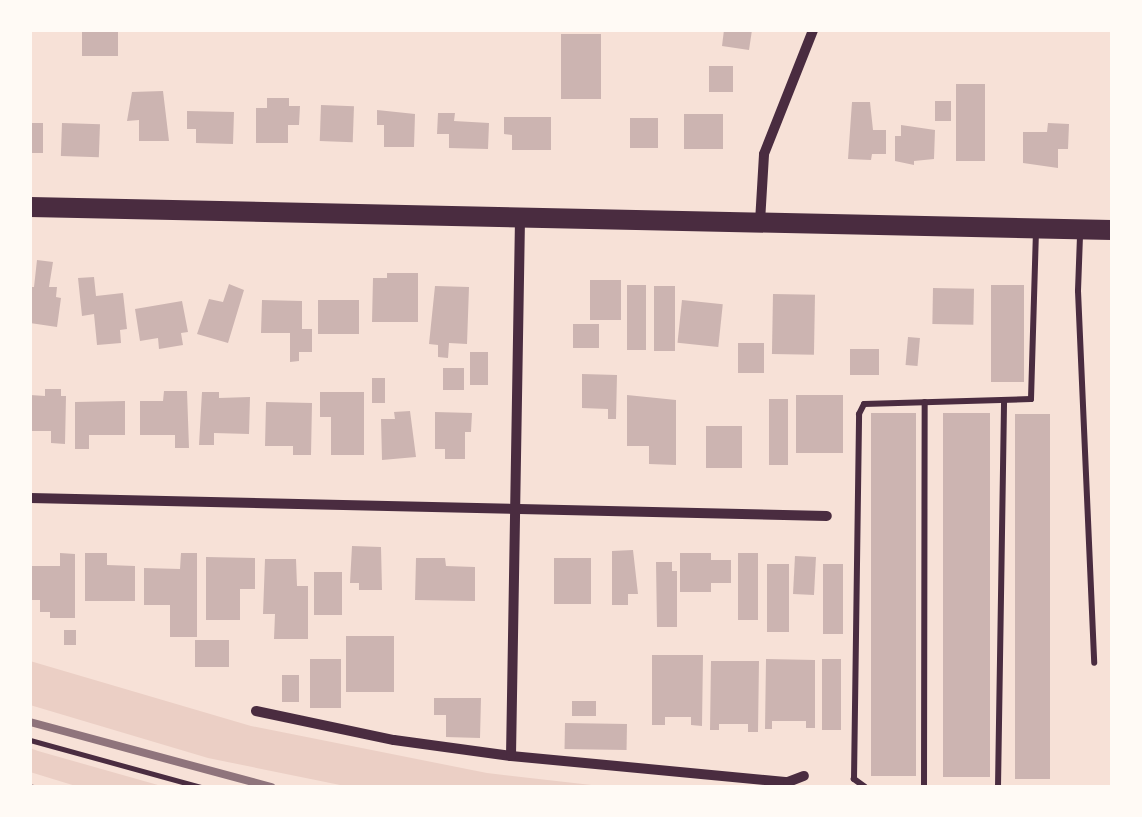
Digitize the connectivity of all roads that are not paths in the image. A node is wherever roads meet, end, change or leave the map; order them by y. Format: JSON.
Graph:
{"nodes":[{"id":1,"x":813,"y":30,"type":"edge"},
{"id":2,"x":30,"y":207,"type":"edge"},
{"id":3,"x":520,"y":216,"type":"junction"},
{"id":4,"x":760,"y":222,"type":"junction"},
{"id":5,"x":1036,"y":228,"type":"junction"},
{"id":6,"x":1080,"y":229,"type":"junction"},
{"id":7,"x":1112,"y":230,"type":"edge"},
{"id":8,"x":1004,"y":400,"type":"junction"},
{"id":9,"x":925,"y":402,"type":"junction"},
{"id":10,"x":30,"y":498,"type":"edge"},
{"id":11,"x":516,"y":507,"type":"junction"},
{"id":12,"x":827,"y":516,"type":"dead end"},
{"id":13,"x":1094,"y":663,"type":"dead end"},
{"id":14,"x":256,"y":711,"type":"dead end"},
{"id":15,"x":511,"y":756,"type":"junction"},
{"id":16,"x":804,"y":776,"type":"dead end"},
{"id":17,"x":865,"y":787,"type":"edge"},
{"id":18,"x":924,"y":787,"type":"edge"},
{"id":19,"x":998,"y":787,"type":"edge"}],
"edges":[{"from":1,"to":4,"type":"street"},
{"from":2,"to":3,"type":"main road"},
{"from":3,"to":4,"type":"main road"},
{"from":3,"to":11,"type":"street"},
{"from":4,"to":5,"type":"main road"},
{"from":5,"to":6,"type":"main road"},
{"from":5,"to":8,"type":"lane"},
{"from":6,"to":7,"type":"main road"},
{"from":6,"to":13,"type":"lane"},
{"from":8,"to":9,"type":"lane"},
{"from":8,"to":19,"type":"lane"},
{"from":9,"to":17,"type":"lane"},
{"from":9,"to":18,"type":"lane"},
{"from":10,"to":11,"type":"street"},
{"from":11,"to":12,"type":"street"},
{"from":11,"to":15,"type":"street"},
{"from":14,"to":15,"type":"street"},
{"from":15,"to":16,"type":"street"}]}
